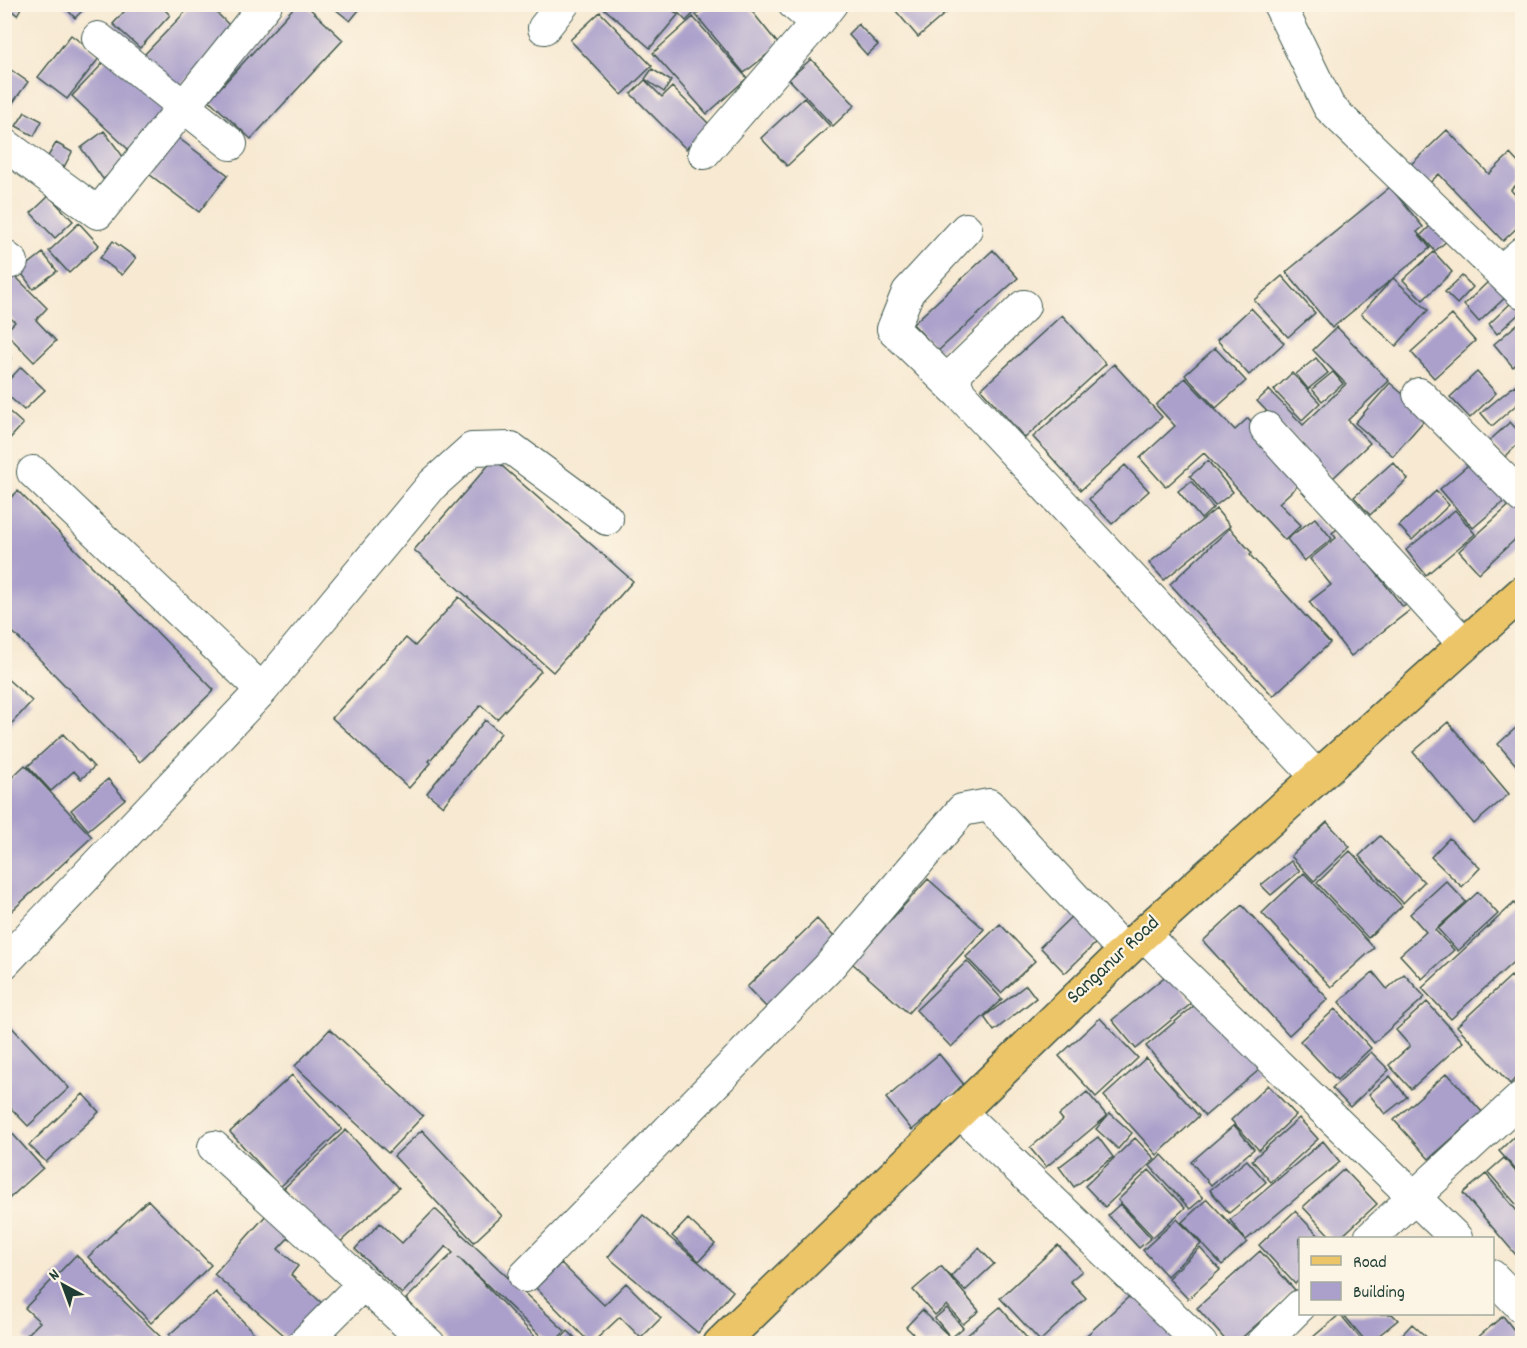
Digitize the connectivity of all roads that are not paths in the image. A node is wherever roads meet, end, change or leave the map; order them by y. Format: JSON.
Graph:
{"nodes":[{"id":1,"x":266,"y":4,"type":"edge"},
{"id":2,"x":1279,"y":4,"type":"edge"},
{"id":3,"x":814,"y":11,"type":"edge"},
{"id":4,"x":98,"y":38,"type":"dead end"},
{"id":5,"x":183,"y":107,"type":"junction"},
{"id":6,"x":4,"y":144,"type":"edge"},
{"id":7,"x":231,"y":144,"type":"dead end"},
{"id":8,"x":704,"y":153,"type":"dead end"},
{"id":9,"x":966,"y":229,"type":"dead end"},
{"id":10,"x":1511,"y":263,"type":"edge"},
{"id":11,"x":1522,"y":293,"type":"edge"},
{"id":12,"x":1024,"y":306,"type":"dead end"},
{"id":13,"x":960,"y":394,"type":"junction"},
{"id":14,"x":1419,"y":394,"type":"dead end"},
{"id":15,"x":1266,"y":428,"type":"dead end"},
{"id":16,"x":33,"y":472,"type":"dead end"},
{"id":17,"x":1522,"y":497,"type":"edge"},
{"id":18,"x":607,"y":519,"type":"dead end"},
{"id":19,"x":1522,"y":593,"type":"edge"},
{"id":20,"x":1465,"y":645,"type":"junction"},
{"id":21,"x":262,"y":690,"type":"junction"},
{"id":22,"x":1317,"y":777,"type":"junction"},
{"id":23,"x":1134,"y":943,"type":"junction"},
{"id":24,"x":4,"y":963,"type":"edge"},
{"id":25,"x":1522,"y":1097,"type":"edge"},
{"id":26,"x":958,"y":1110,"type":"junction"},
{"id":27,"x":214,"y":1147,"type":"dead end"},
{"id":28,"x":1414,"y":1196,"type":"junction"},
{"id":29,"x":1372,"y":1237,"type":"edge"},
{"id":30,"x":1454,"y":1237,"type":"edge"},
{"id":31,"x":525,"y":1276,"type":"dead end"},
{"id":32,"x":1494,"y":1278,"type":"edge"},
{"id":33,"x":363,"y":1284,"type":"junction"},
{"id":34,"x":1299,"y":1307,"type":"edge"},
{"id":35,"x":1522,"y":1307,"type":"edge"},
{"id":36,"x":303,"y":1344,"type":"edge"},
{"id":37,"x":429,"y":1344,"type":"edge"},
{"id":38,"x":720,"y":1344,"type":"edge"},
{"id":39,"x":1201,"y":1344,"type":"edge"},
{"id":40,"x":1262,"y":1344,"type":"edge"}],
"edges":[{"from":1,"to":5,"type":"street"},
{"from":2,"to":10,"type":"street"},
{"from":3,"to":8,"type":"street"},
{"from":4,"to":5,"type":"street"},
{"from":5,"to":6,"type":"street"},
{"from":5,"to":7,"type":"street"},
{"from":9,"to":13,"type":"street"},
{"from":10,"to":11,"type":"street"},
{"from":12,"to":13,"type":"street"},
{"from":13,"to":22,"type":"street"},
{"from":14,"to":17,"type":"street"},
{"from":15,"to":20,"type":"street"},
{"from":16,"to":21,"type":"street"},
{"from":18,"to":21,"type":"street"},
{"from":19,"to":20,"type":"main road","name":"Sanganur Road"},
{"from":20,"to":22,"type":"main road","name":"Sanganur Road"},
{"from":21,"to":24,"type":"street"},
{"from":22,"to":23,"type":"main road","name":"Sanganur Road"},
{"from":23,"to":26,"type":"main road","name":"Sanganur Road"},
{"from":23,"to":28,"type":"street"},
{"from":23,"to":31,"type":"street"},
{"from":25,"to":28,"type":"street"},
{"from":26,"to":38,"type":"main road","name":"Sanganur Road"},
{"from":26,"to":39,"type":"street"},
{"from":27,"to":33,"type":"street"},
{"from":28,"to":29,"type":"street"},
{"from":28,"to":30,"type":"street"},
{"from":32,"to":35,"type":"street"},
{"from":33,"to":36,"type":"street"},
{"from":33,"to":37,"type":"street"},
{"from":34,"to":40,"type":"street"}]}
